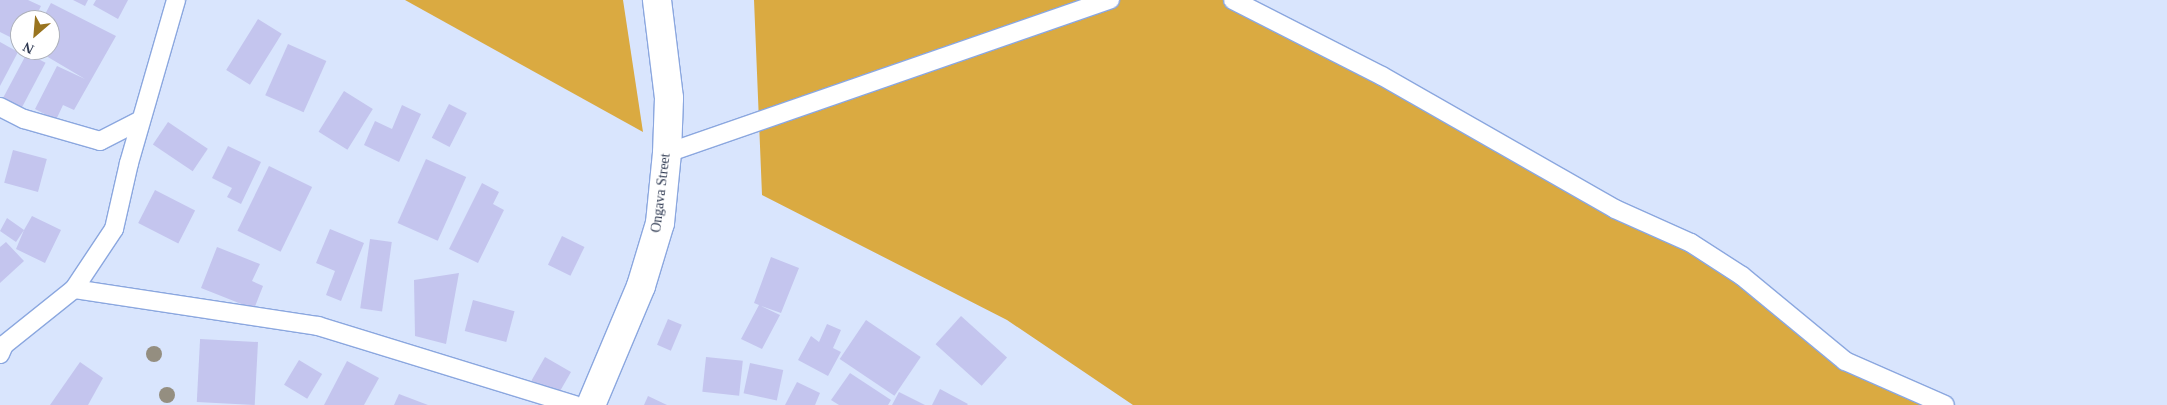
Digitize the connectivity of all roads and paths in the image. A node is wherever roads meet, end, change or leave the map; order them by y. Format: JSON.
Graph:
{"nodes":[{"id":1,"x":176,"y":0,"type":"edge"},
{"id":2,"x":657,"y":0,"type":"edge"},
{"id":3,"x":1110,"y":0,"type":"edge"},
{"id":4,"x":1233,"y":0,"type":"edge"},
{"id":5,"x":0,"y":107,"type":"edge"},
{"id":6,"x":141,"y":120,"type":"junction"},
{"id":7,"x":667,"y":153,"type":"junction"},
{"id":8,"x":74,"y":289,"type":"junction"},
{"id":9,"x":0,"y":354,"type":"edge"},
{"id":10,"x":574,"y":405,"type":"edge"},
{"id":11,"x":591,"y":405,"type":"edge"},
{"id":12,"x":1945,"y":405,"type":"edge"}],
"edges":[{"from":1,"to":6,"type":"lane"},
{"from":2,"to":7,"type":"street","name":"Ongava Street"},
{"from":3,"to":7,"type":"lane"},
{"from":4,"to":12,"type":"lane"},
{"from":5,"to":6,"type":"lane"},
{"from":6,"to":8,"type":"lane"},
{"from":7,"to":11,"type":"street","name":"Ongava Street"},
{"from":8,"to":9,"type":"lane"},
{"from":8,"to":10,"type":"lane"}]}
